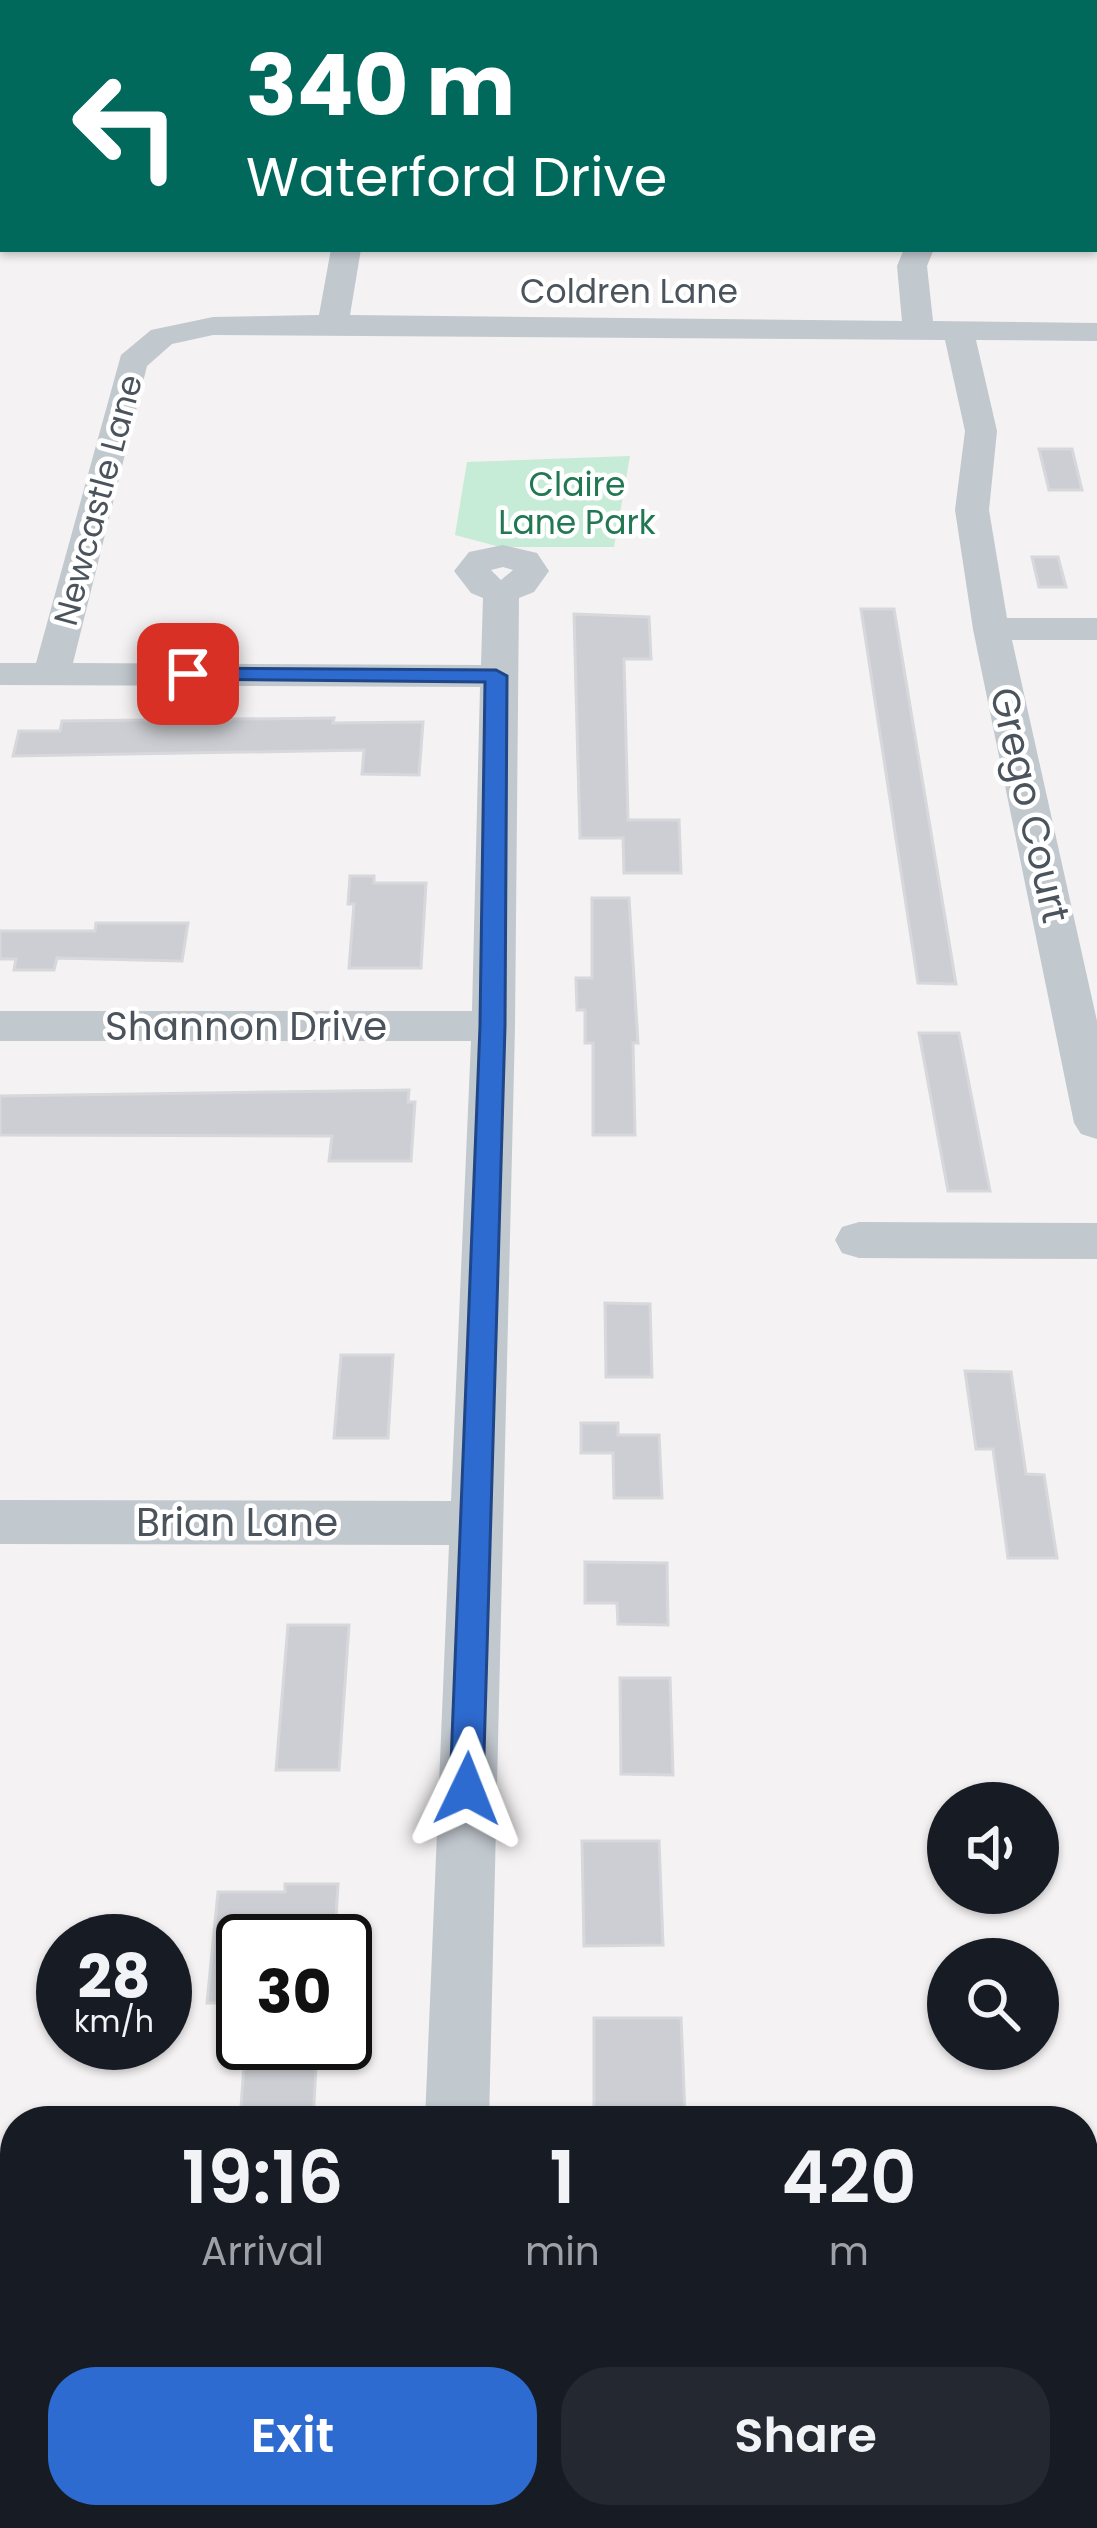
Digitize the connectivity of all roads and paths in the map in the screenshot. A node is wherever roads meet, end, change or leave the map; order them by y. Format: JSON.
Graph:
{"nodes":[{"id":1,"x":346,"y":252,"type":"edge"},
{"id":2,"x":918,"y":252,"type":"edge"},
{"id":3,"x":334,"y":324,"type":"junction"},
{"id":4,"x":917,"y":330,"type":"junction"},
{"id":5,"x":958,"y":330,"type":"junction"},
{"id":6,"x":1097,"y":332,"type":"edge"},
{"id":7,"x":162,"y":338,"type":"joint"},
{"id":8,"x":501,"y":593,"type":"dead end"},
{"id":9,"x":992,"y":629,"type":"junction"},
{"id":10,"x":1097,"y":629,"type":"edge"},
{"id":11,"x":0,"y":674,"type":"edge"},
{"id":12,"x":52,"y":674,"type":"junction"},
{"id":13,"x":496,"y":676,"type":"junction"},
{"id":14,"x":0,"y":1026,"type":"edge"},
{"id":15,"x":493,"y":1026,"type":"junction"},
{"id":16,"x":1088,"y":1027,"type":"edge"},
{"id":17,"x":1097,"y":1123,"type":"edge"},
{"id":18,"x":859,"y":1240,"type":"dead end"},
{"id":19,"x":1097,"y":1241,"type":"edge"},
{"id":20,"x":0,"y":1522,"type":"edge"},
{"id":21,"x":475,"y":1523,"type":"junction"},
{"id":22,"x":457,"y":2106,"type":"edge"}],
"edges":[{"from":1,"to":3,"type":"street"},
{"from":2,"to":4,"type":"street"},
{"from":3,"to":4,"type":"street","name":"Coldren Lane"},
{"from":3,"to":7,"type":"street","name":"Coldren Lane"},
{"from":4,"to":5,"type":"street","name":"Coldren Lane"},
{"from":5,"to":6,"type":"street","name":"Coldren Lane"},
{"from":5,"to":9,"type":"street","name":"Grego Court"},
{"from":7,"to":12,"type":"street","name":"Newcastle Lane"},
{"from":8,"to":13,"type":"street"},
{"from":9,"to":10,"type":"street"},
{"from":9,"to":16,"type":"street","name":"Grego Court"},
{"from":11,"to":12,"type":"street"},
{"from":12,"to":13,"type":"street"},
{"from":13,"to":15,"type":"street"},
{"from":14,"to":15,"type":"street","name":"Shannon Drive"},
{"from":15,"to":21,"type":"street"},
{"from":16,"to":17,"type":"street","name":"Grego Court"},
{"from":18,"to":19,"type":"street"},
{"from":20,"to":21,"type":"street","name":"Brian Lane"},
{"from":21,"to":22,"type":"street"}]}
